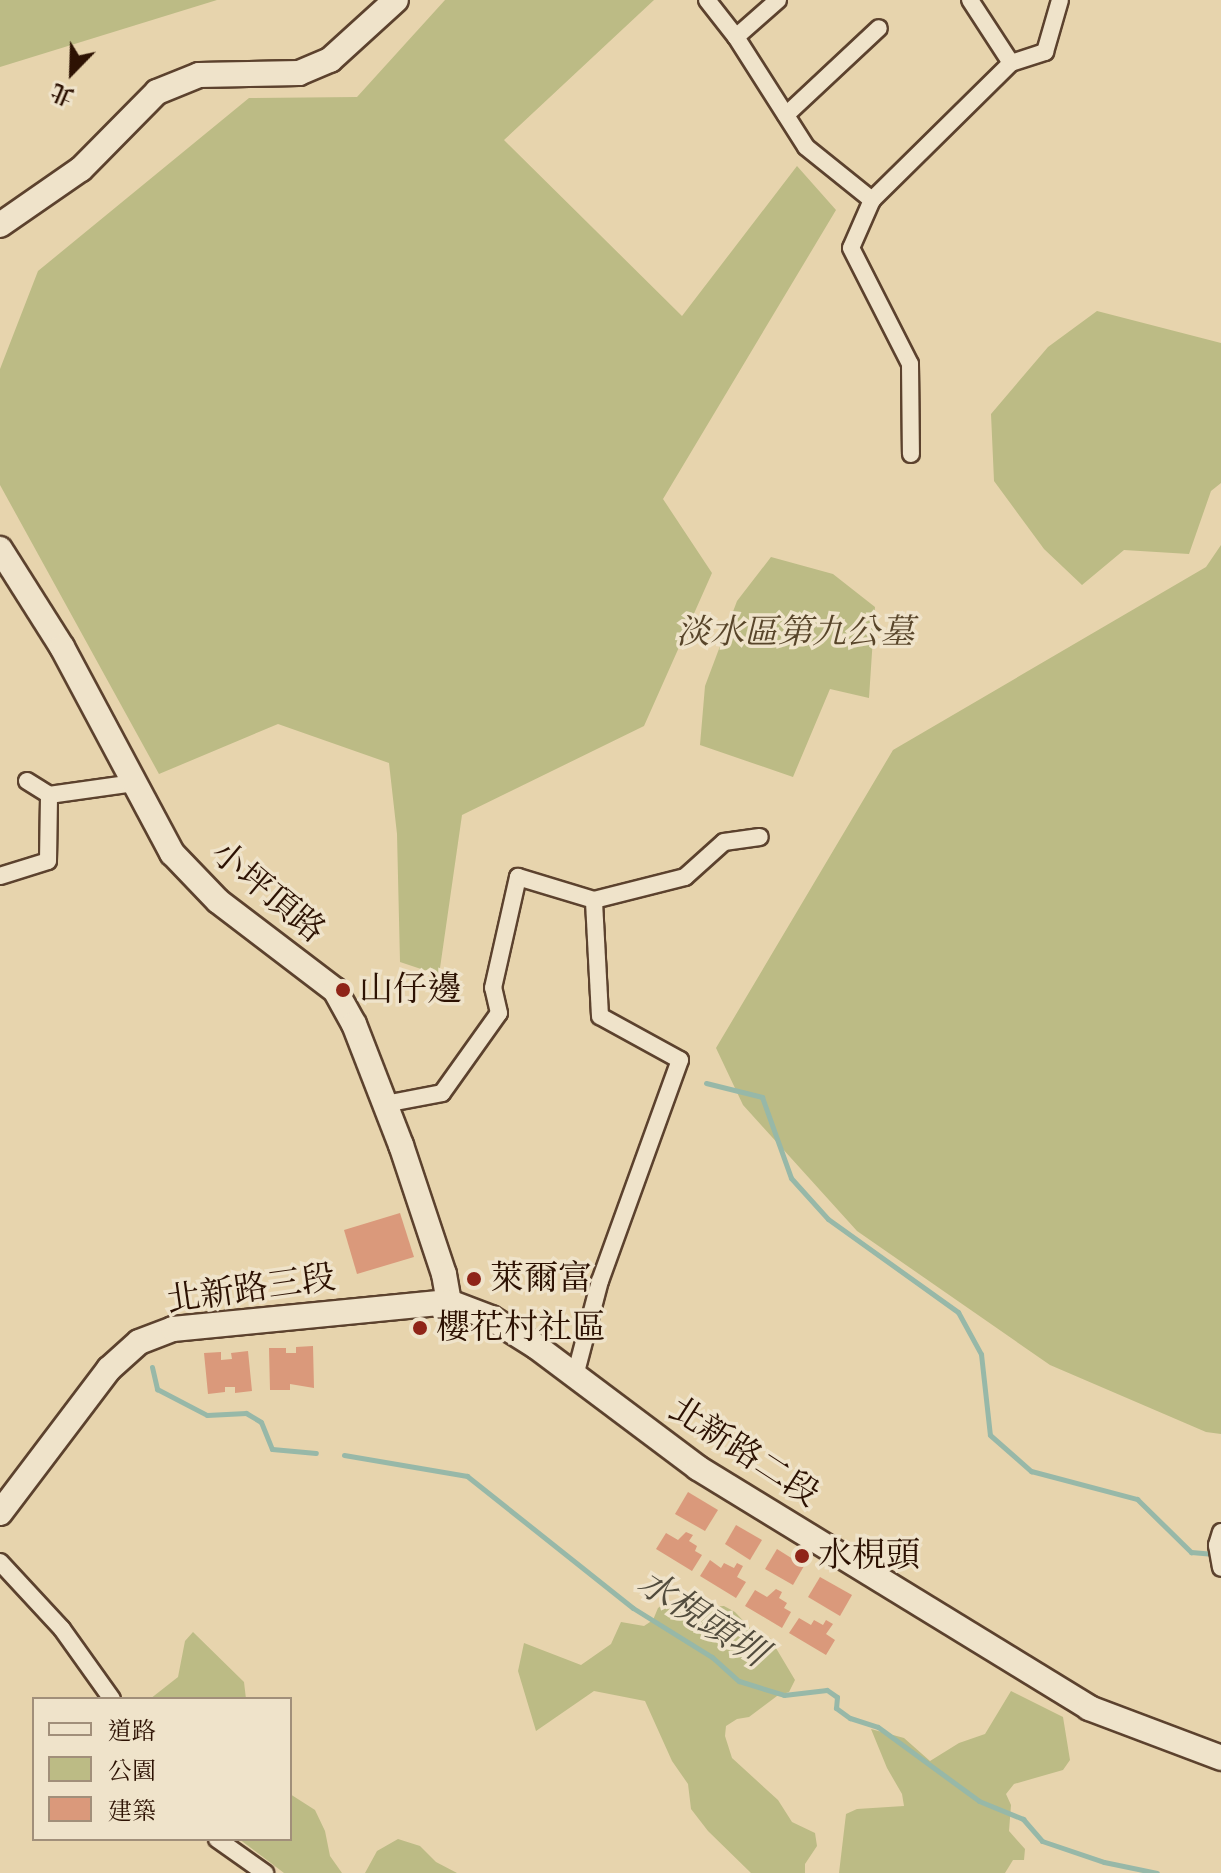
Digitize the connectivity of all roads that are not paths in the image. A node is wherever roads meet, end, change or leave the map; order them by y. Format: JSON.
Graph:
{"nodes":[{"id":1,"x":396,"y":0,"type":"edge"},
{"id":2,"x":707,"y":0,"type":"edge"},
{"id":3,"x":778,"y":0,"type":"edge"},
{"id":4,"x":970,"y":0,"type":"edge"},
{"id":5,"x":1060,"y":0,"type":"edge"},
{"id":6,"x":879,"y":28,"type":"dead end"},
{"id":7,"x":736,"y":37,"type":"junction"},
{"id":8,"x":1011,"y":63,"type":"junction"},
{"id":9,"x":786,"y":115,"type":"junction"},
{"id":10,"x":872,"y":200,"type":"junction"},
{"id":11,"x":0,"y":225,"type":"edge"},
{"id":12,"x":911,"y":454,"type":"dead end"},
{"id":13,"x":0,"y":549,"type":"edge"},
{"id":14,"x":27,"y":781,"type":"dead end"},
{"id":15,"x":134,"y":783,"type":"junction"},
{"id":16,"x":49,"y":795,"type":"junction"},
{"id":17,"x":760,"y":837,"type":"dead end"},
{"id":18,"x":0,"y":876,"type":"edge"},
{"id":19,"x":594,"y":900,"type":"junction"},
{"id":20,"x":385,"y":1104,"type":"junction"},
{"id":21,"x":449,"y":1302,"type":"junction"},
{"id":22,"x":575,"y":1376,"type":"junction"},
{"id":23,"x":0,"y":1513,"type":"edge"},
{"id":24,"x":1219,"y":1538,"type":"edge"},
{"id":25,"x":0,"y":1562,"type":"edge"},
{"id":26,"x":1220,"y":1566,"type":"edge"},
{"id":27,"x":111,"y":1697,"type":"edge"},
{"id":28,"x":1221,"y":1758,"type":"edge"},
{"id":29,"x":220,"y":1841,"type":"edge"},
{"id":30,"x":265,"y":1873,"type":"edge"}],
"edges":[{"from":1,"to":11,"type":"main road"},
{"from":2,"to":7,"type":"street"},
{"from":3,"to":7,"type":"street"},
{"from":4,"to":8,"type":"street"},
{"from":5,"to":8,"type":"street"},
{"from":6,"to":9,"type":"street"},
{"from":7,"to":9,"type":"street"},
{"from":8,"to":10,"type":"street"},
{"from":9,"to":10,"type":"street"},
{"from":10,"to":12,"type":"street"},
{"from":13,"to":15,"type":"main road","name":"小坪頂路"},
{"from":14,"to":16,"type":"street"},
{"from":15,"to":16,"type":"street"},
{"from":15,"to":20,"type":"main road","name":"小坪頂路"},
{"from":16,"to":18,"type":"street"},
{"from":17,"to":19,"type":"street"},
{"from":19,"to":20,"type":"street"},
{"from":19,"to":22,"type":"street"},
{"from":20,"to":21,"type":"main road","name":"小坪頂路"},
{"from":21,"to":22,"type":"main road","name":"北新路二段"},
{"from":21,"to":23,"type":"main road","name":"北新路三段"},
{"from":22,"to":28,"type":"main road","name":"北新路二段"},
{"from":24,"to":26,"type":"street"},
{"from":25,"to":27,"type":"street"},
{"from":29,"to":30,"type":"street"}]}
